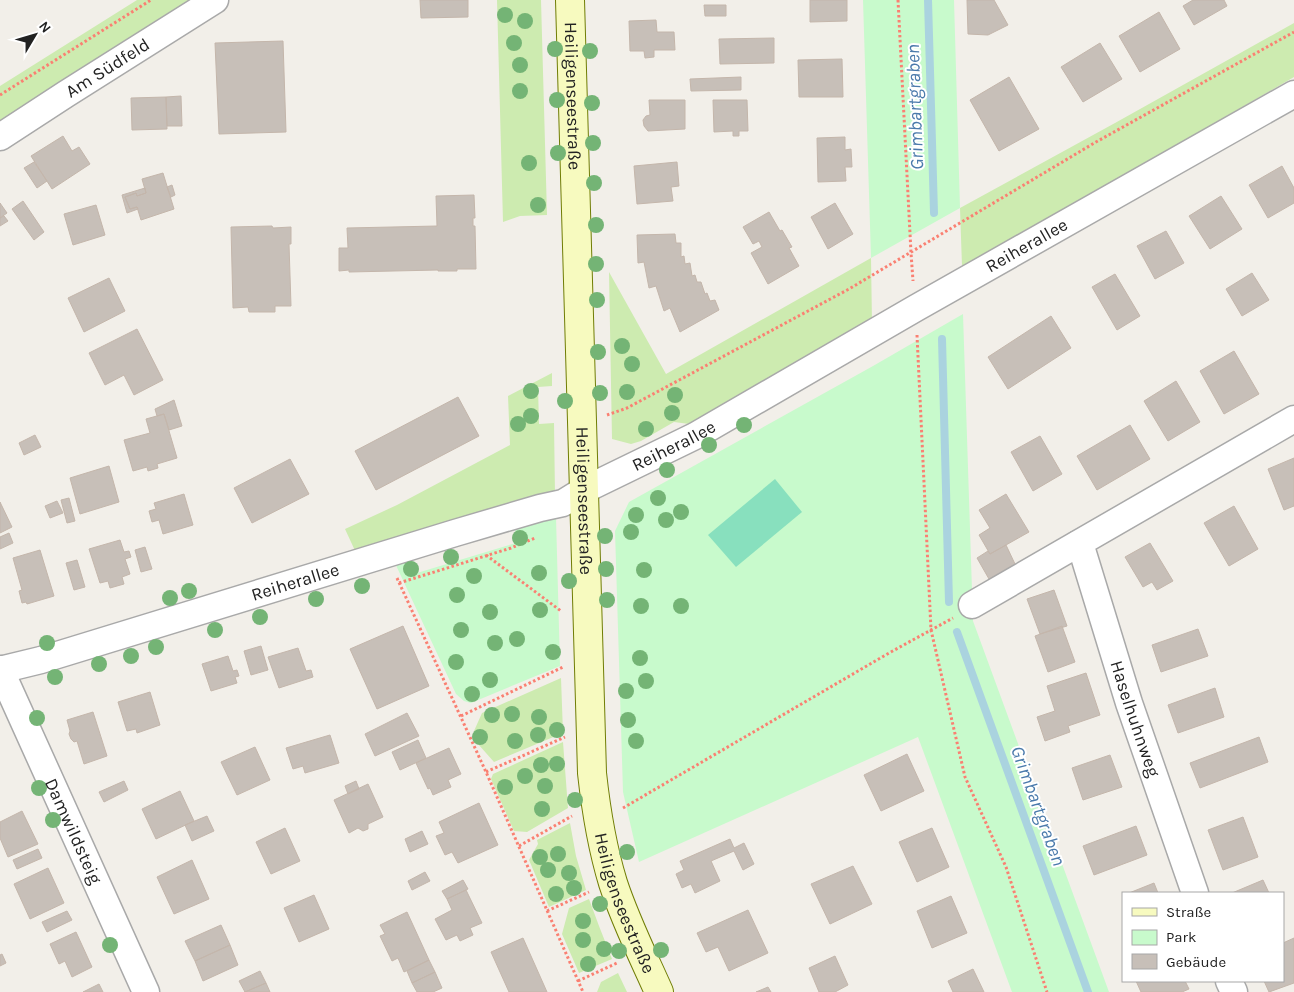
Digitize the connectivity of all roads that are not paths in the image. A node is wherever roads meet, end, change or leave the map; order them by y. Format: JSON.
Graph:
{"nodes":[{"id":1,"x":215,"y":0,"type":"edge"},
{"id":2,"x":570,"y":0,"type":"edge"},
{"id":3,"x":1294,"y":94,"type":"edge"},
{"id":4,"x":0,"y":137,"type":"edge"},
{"id":5,"x":1294,"y":419,"type":"edge"},
{"id":6,"x":584,"y":490,"type":"junction"},
{"id":7,"x":1078,"y":544,"type":"junction"},
{"id":8,"x":972,"y":605,"type":"road end"},
{"id":9,"x":0,"y":670,"type":"edge"},
{"id":10,"x":1195,"y":892,"type":"edge"},
{"id":11,"x":146,"y":992,"type":"edge"},
{"id":12,"x":659,"y":992,"type":"edge"}],
"edges":[{"from":1,"to":4,"type":"street","name":"Am Südfeld"},
{"from":2,"to":6,"type":"main road","name":"Heiligenseestraße"},
{"from":3,"to":6,"type":"street","name":"Reiherallee"},
{"from":5,"to":7,"type":"street"},
{"from":6,"to":9,"type":"street","name":"Reiherallee"},
{"from":6,"to":12,"type":"main road","name":"Heiligenseestraße"},
{"from":7,"to":8,"type":"street"},
{"from":7,"to":10,"type":"street","name":"Haselhuhnweg"},
{"from":9,"to":11,"type":"street","name":"Damwildsteig"}]}
